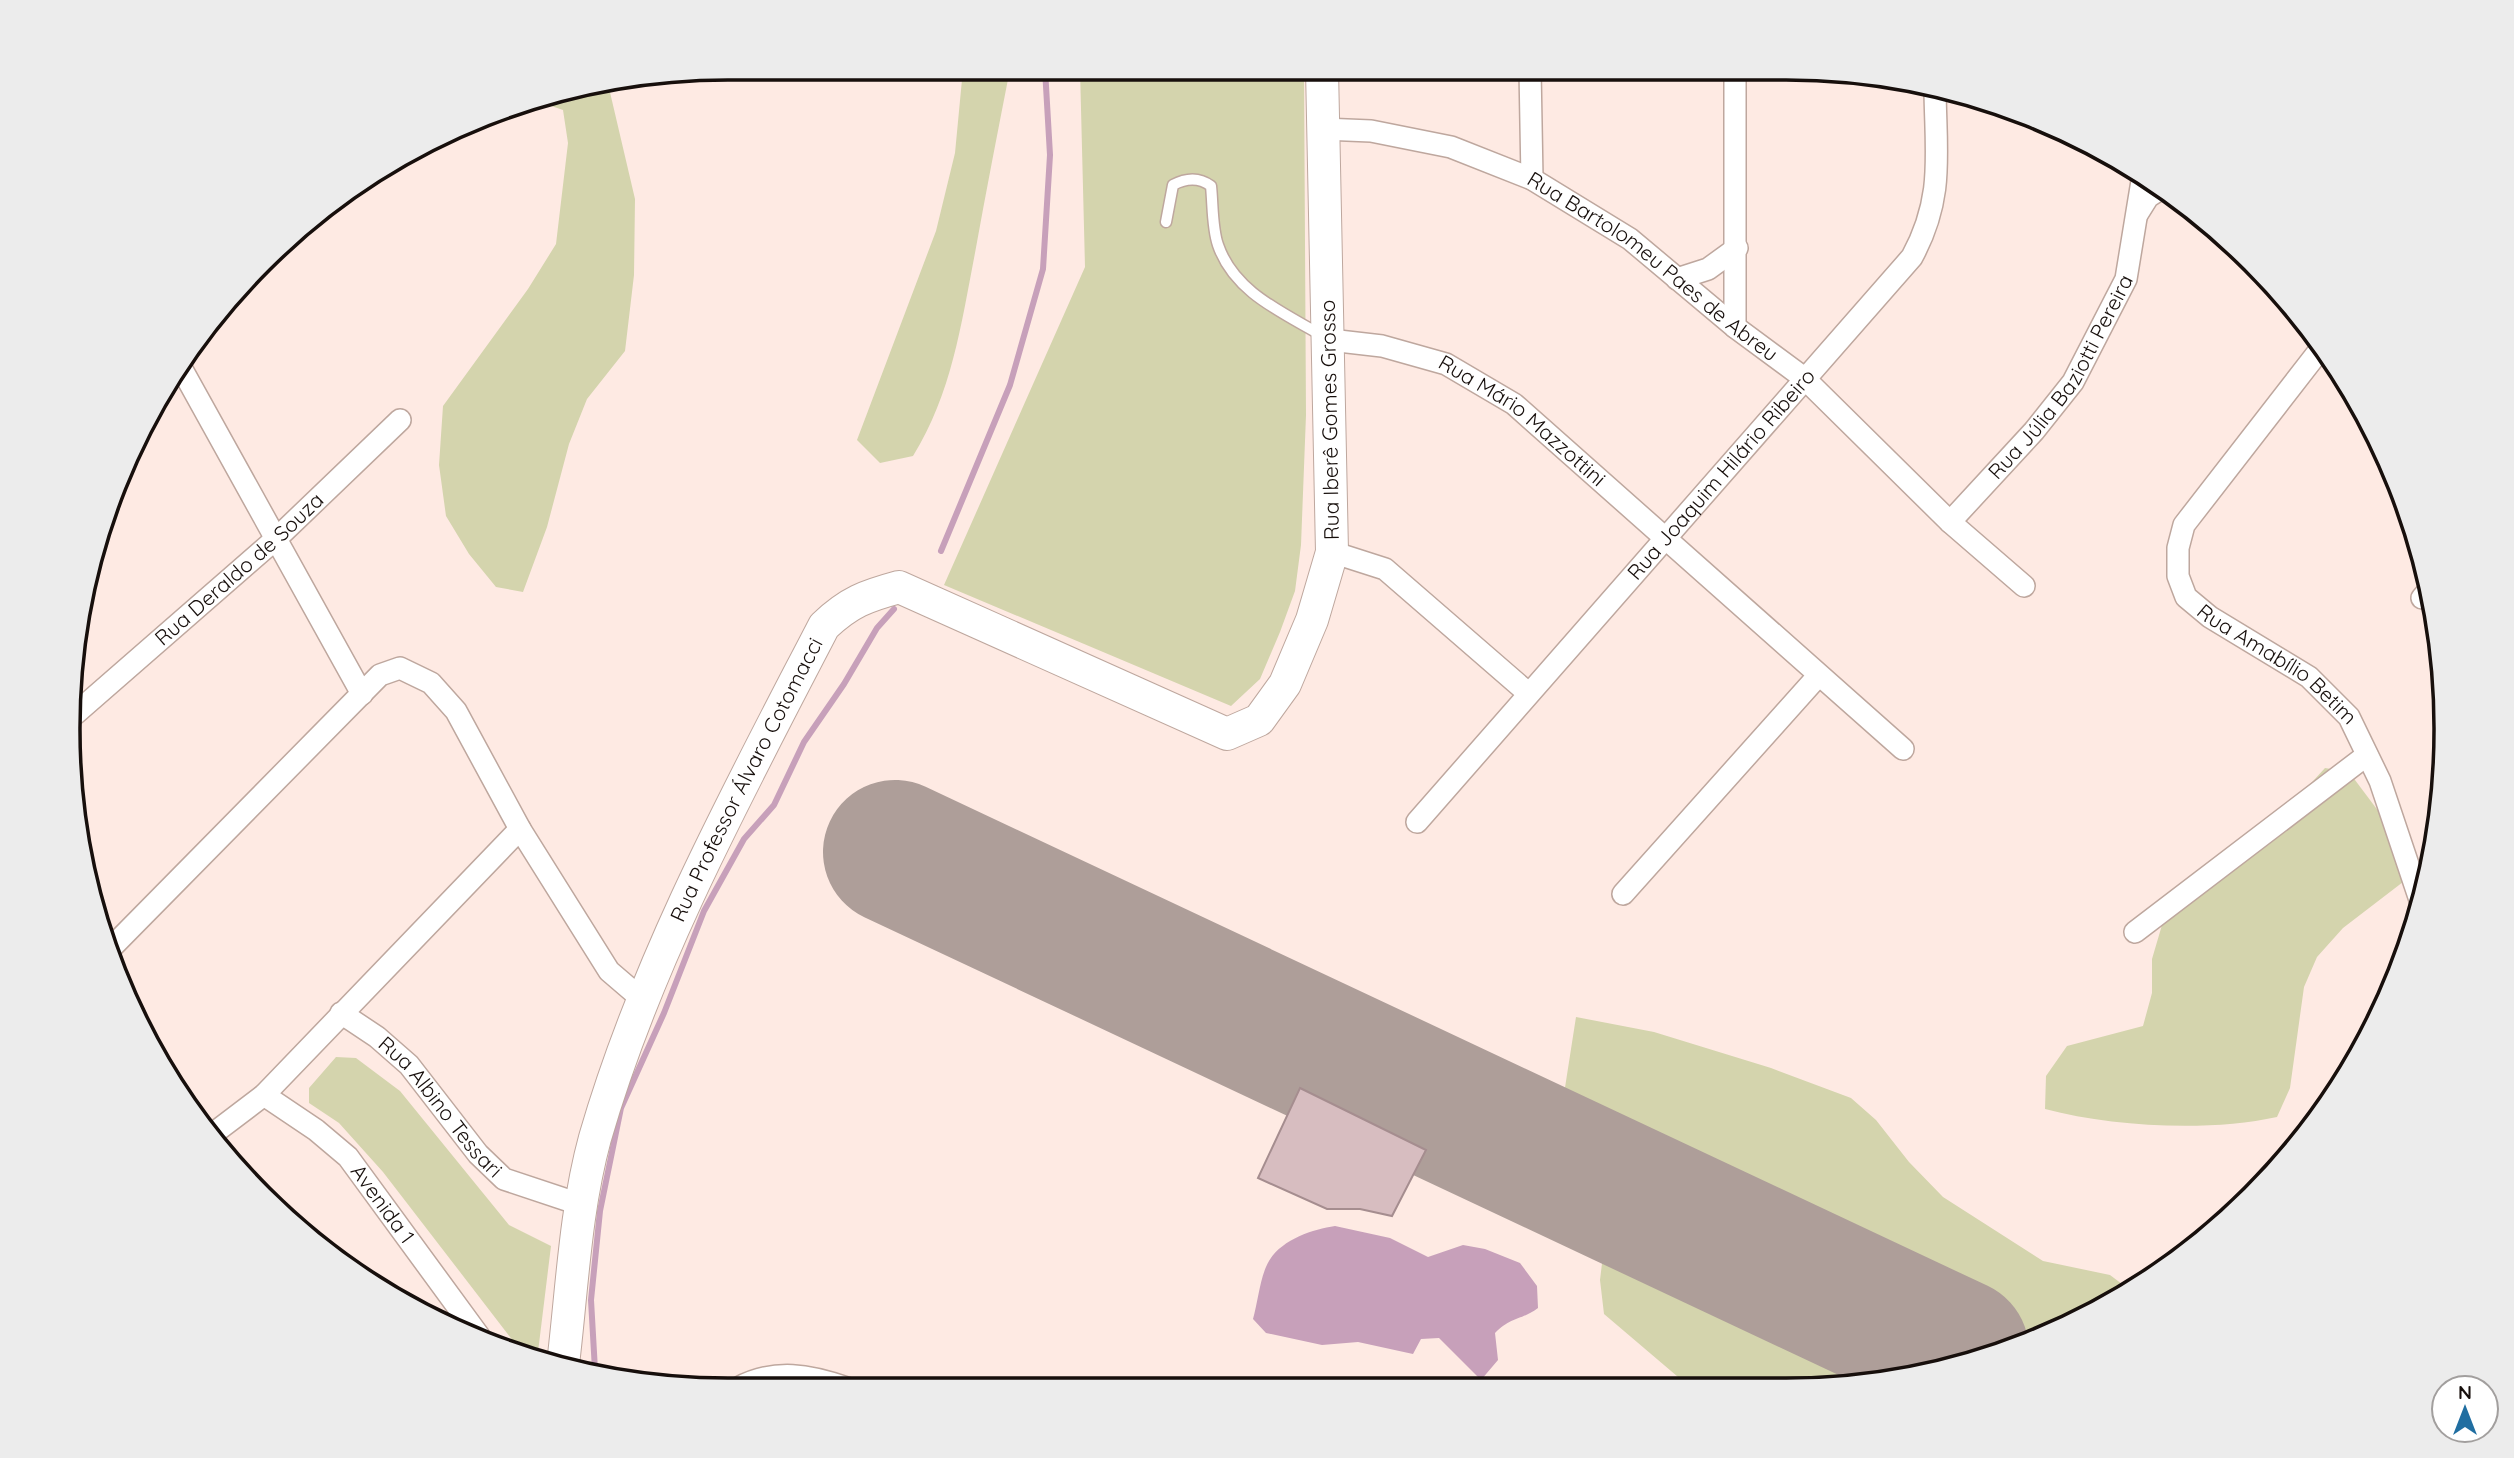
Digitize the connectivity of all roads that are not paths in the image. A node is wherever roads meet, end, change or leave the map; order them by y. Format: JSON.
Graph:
{"nodes":[{"id":1,"x":1322,"y":80,"type":"edge"},
{"id":2,"x":1531,"y":80,"type":"edge"},
{"id":3,"x":1734,"y":80,"type":"edge"},
{"id":4,"x":1936,"y":99,"type":"edge"},
{"id":5,"x":1323,"y":128,"type":"junction"},
{"id":6,"x":1532,"y":179,"type":"junction"},
{"id":7,"x":2141,"y":188,"type":"edge"},
{"id":8,"x":2152,"y":195,"type":"edge"},
{"id":9,"x":2137,"y":215,"type":"junction"},
{"id":10,"x":1166,"y":222,"type":"dead end"},
{"id":11,"x":1737,"y":248,"type":"junction"},
{"id":12,"x":1677,"y":279,"type":"junction"},
{"id":13,"x":1735,"y":327,"type":"junction"},
{"id":14,"x":1330,"y":340,"type":"junction"},
{"id":15,"x":2315,"y":356,"type":"edge"},
{"id":16,"x":186,"y":376,"type":"edge"},
{"id":17,"x":1804,"y":378,"type":"junction"},
{"id":18,"x":400,"y":420,"type":"dead end"},
{"id":19,"x":1950,"y":522,"type":"junction"},
{"id":20,"x":278,"y":537,"type":"junction"},
{"id":21,"x":1665,"y":538,"type":"junction"},
{"id":22,"x":1332,"y":552,"type":"junction"},
{"id":23,"x":2024,"y":586,"type":"dead end"},
{"id":24,"x":1818,"y":676,"type":"junction"},
{"id":25,"x":362,"y":694,"type":"junction"},
{"id":26,"x":1528,"y":694,"type":"junction"},
{"id":27,"x":81,"y":709,"type":"edge"},
{"id":28,"x":1227,"y":734,"type":"joint"},
{"id":29,"x":1903,"y":749,"type":"dead end"},
{"id":30,"x":2367,"y":755,"type":"junction"},
{"id":31,"x":1417,"y":822,"type":"dead end"},
{"id":32,"x":520,"y":829,"type":"junction"},
{"id":33,"x":2415,"y":882,"type":"edge"},
{"id":34,"x":1623,"y":894,"type":"dead end"},
{"id":35,"x":2136,"y":932,"type":"dead end"},
{"id":36,"x":117,"y":942,"type":"edge"},
{"id":37,"x":644,"y":1001,"type":"junction"},
{"id":38,"x":341,"y":1013,"type":"junction"},
{"id":39,"x":264,"y":1095,"type":"junction"},
{"id":40,"x":219,"y":1129,"type":"edge"},
{"id":41,"x":582,"y":1205,"type":"junction"},
{"id":42,"x":469,"y":1323,"type":"edge"},
{"id":43,"x":564,"y":1356,"type":"edge"},
{"id":44,"x":760,"y":1378,"type":"edge"},
{"id":45,"x":819,"y":1378,"type":"edge"}],
"edges":[{"from":1,"to":5,"type":"street","name":"Rua Iberê Gomes Grosso"},
{"from":2,"to":6,"type":"street"},
{"from":3,"to":11,"type":"street"},
{"from":4,"to":17,"type":"street","name":"Rua Joaquim Hilário Ribeiro"},
{"from":5,"to":6,"type":"street","name":"Rua Bartolomeu Paes de Abreu"},
{"from":5,"to":14,"type":"street","name":"Rua Iberê Gomes Grosso"},
{"from":6,"to":12,"type":"street","name":"Rua Bartolomeu Paes de Abreu"},
{"from":7,"to":9,"type":"street","name":"Rua Júlia Baziotti Pereira"},
{"from":8,"to":9,"type":"street"},
{"from":9,"to":19,"type":"street","name":"Rua Júlia Baziotti Pereira"},
{"from":10,"to":14,"type":"lane","name":"Rua Mário Mazzottini"},
{"from":11,"to":12,"type":"street"},
{"from":11,"to":13,"type":"street"},
{"from":12,"to":13,"type":"street","name":"Rua Bartolomeu Paes de Abreu"},
{"from":13,"to":17,"type":"street","name":"Rua Bartolomeu Paes de Abreu"},
{"from":14,"to":21,"type":"street","name":"Rua Mário Mazzottini"},
{"from":14,"to":22,"type":"street","name":"Rua Iberê Gomes Grosso"},
{"from":15,"to":30,"type":"street","name":"Rua Amabílio Betim"},
{"from":16,"to":20,"type":"street"},
{"from":17,"to":19,"type":"street","name":"Rua Bartolomeu Paes de Abreu"},
{"from":17,"to":21,"type":"street","name":"Rua Joaquim Hilário Ribeiro"},
{"from":18,"to":20,"type":"street","name":"Rua Deraldo de Souza"},
{"from":19,"to":23,"type":"street","name":"Rua Bartolomeu Paes de Abreu"},
{"from":20,"to":25,"type":"street"},
{"from":20,"to":27,"type":"street","name":"Rua Deraldo de Souza"},
{"from":21,"to":24,"type":"street","name":"Rua Mário Mazzottini"},
{"from":21,"to":26,"type":"street","name":"Rua Joaquim Hilário Ribeiro"},
{"from":22,"to":26,"type":"street"},
{"from":22,"to":28,"type":"street","name":"Rua Iberê Gomes Grosso"},
{"from":24,"to":29,"type":"street","name":"Rua Mário Mazzottini"},
{"from":24,"to":34,"type":"street"},
{"from":25,"to":32,"type":"street"},
{"from":25,"to":36,"type":"street"},
{"from":26,"to":31,"type":"street","name":"Rua Joaquim Hilário Ribeiro"},
{"from":28,"to":37,"type":"street","name":"Rua Professor Álvaro Cotomacci"},
{"from":30,"to":33,"type":"street","name":"Rua Amabílio Betim"},
{"from":30,"to":35,"type":"street"},
{"from":32,"to":37,"type":"street"},
{"from":32,"to":38,"type":"street"},
{"from":37,"to":41,"type":"street","name":"Rua Professor Álvaro Cotomacci"},
{"from":38,"to":39,"type":"street"},
{"from":38,"to":41,"type":"street","name":"Rua Albino Tessari"},
{"from":39,"to":40,"type":"street"},
{"from":39,"to":42,"type":"street","name":"Avenida 1"},
{"from":41,"to":43,"type":"street","name":"Rua Professor Álvaro Cotomacci"},
{"from":44,"to":45,"type":"street"}]}
